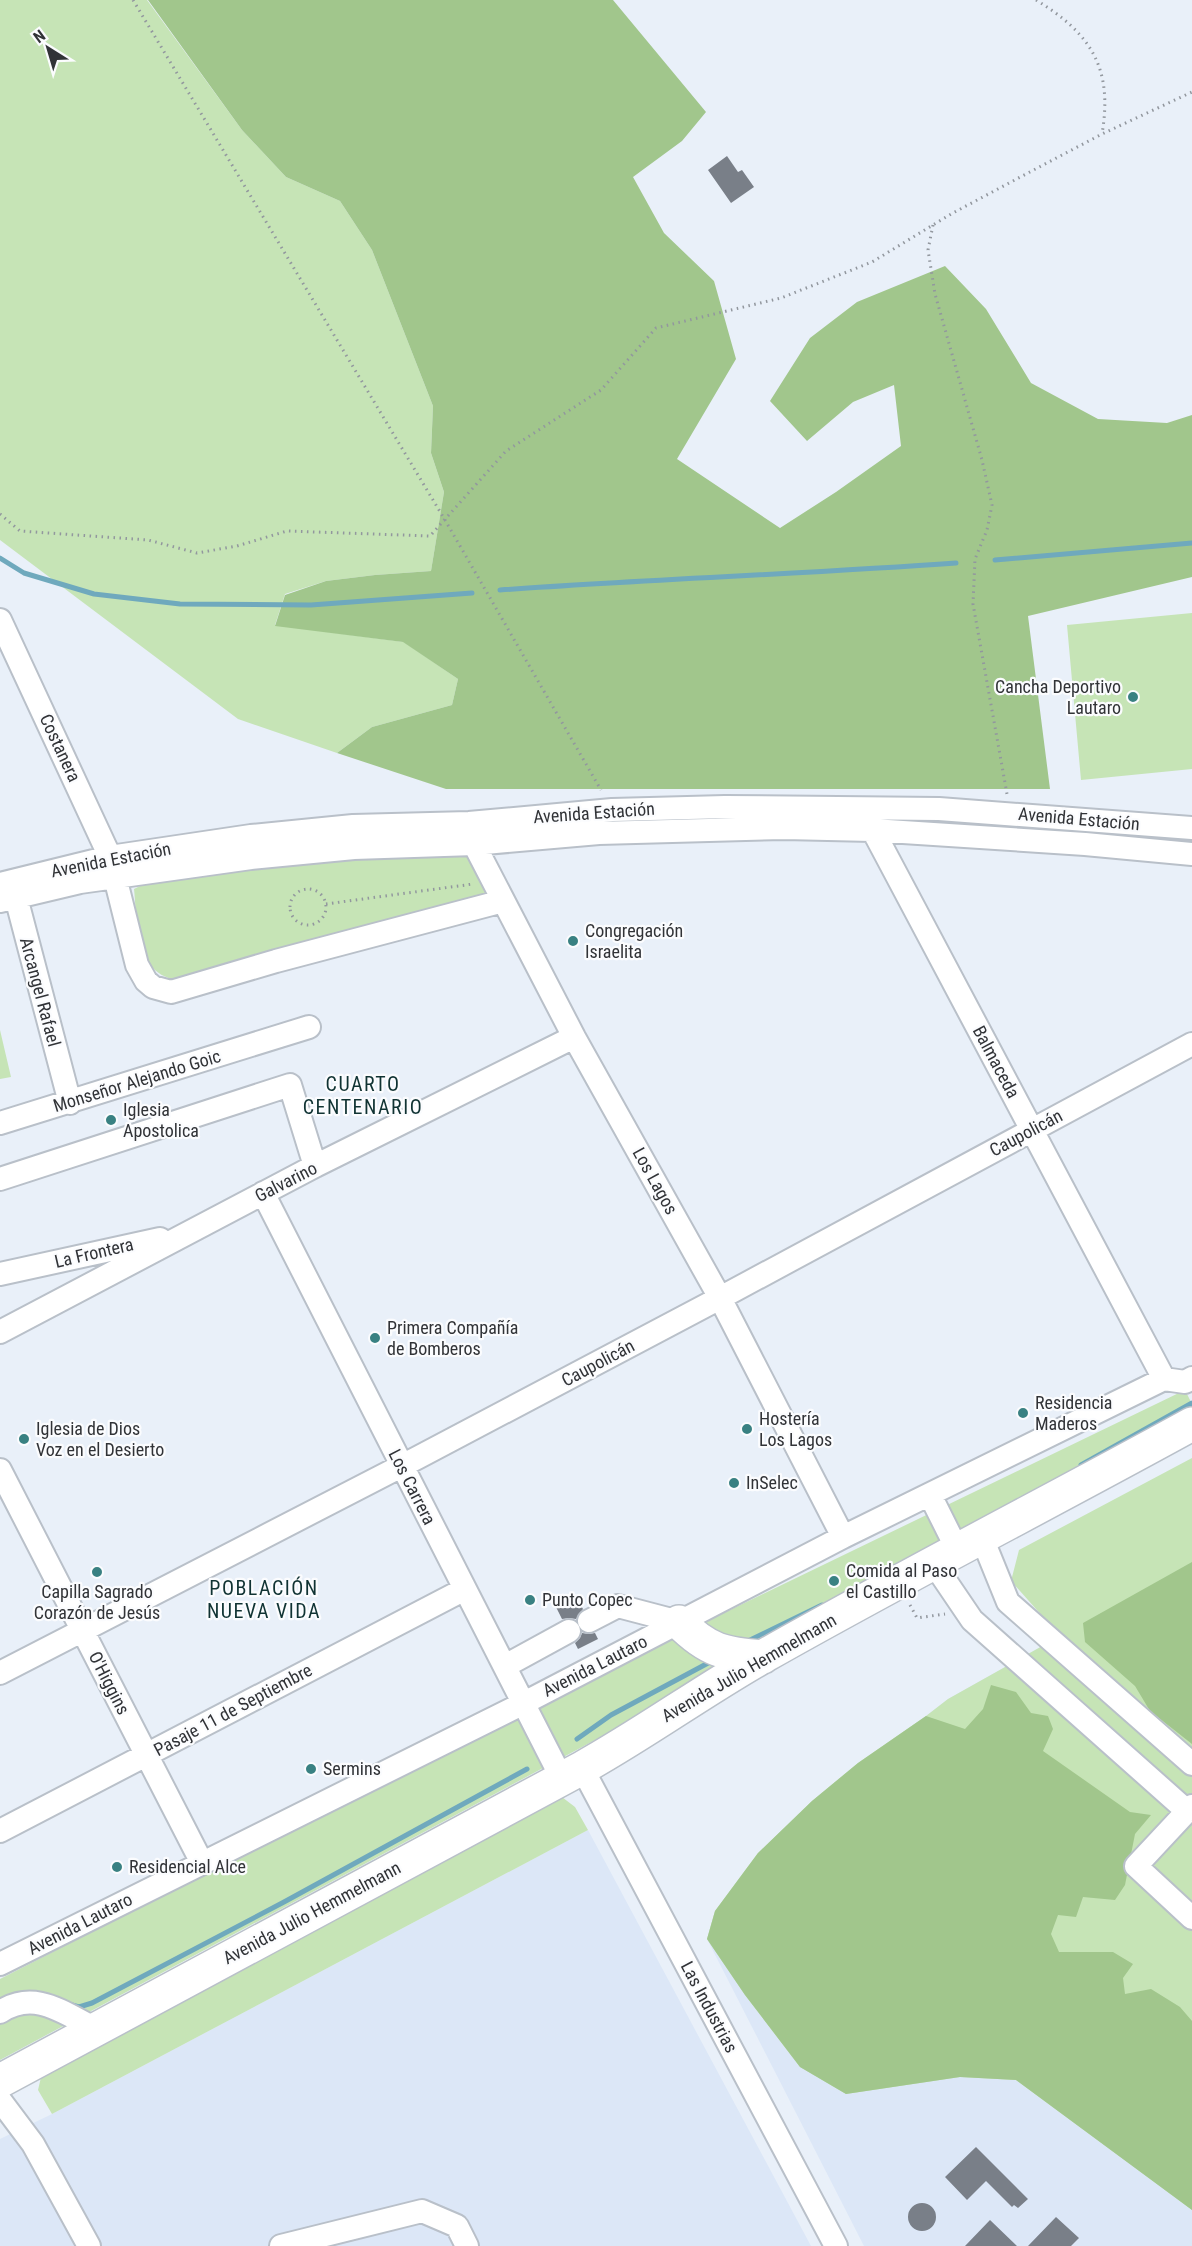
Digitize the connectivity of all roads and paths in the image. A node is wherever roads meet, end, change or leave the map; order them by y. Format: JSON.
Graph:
{"nodes":[{"id":1,"x":133,"y":0,"type":"edge"},
{"id":2,"x":1035,"y":0,"type":"edge"},
{"id":3,"x":1192,"y":92,"type":"edge"},
{"id":4,"x":1102,"y":134,"type":"junction"},
{"id":5,"x":933,"y":225,"type":"junction"},
{"id":6,"x":0,"y":514,"type":"edge"},
{"id":7,"x":445,"y":520,"type":"junction"},
{"id":8,"x":0,"y":620,"type":"edge"},
{"id":9,"x":862,"y":808,"type":"junction"},
{"id":10,"x":612,"y":810,"type":"junction"},
{"id":11,"x":1010,"y":814,"type":"junction"},
{"id":12,"x":1192,"y":828,"type":"edge"},
{"id":13,"x":872,"y":830,"type":"junction"},
{"id":14,"x":471,"y":834,"type":"junction"},
{"id":15,"x":1011,"y":839,"type":"junction"},
{"id":16,"x":1192,"y":854,"type":"edge"},
{"id":17,"x":113,"y":867,"type":"junction"},
{"id":18,"x":7,"y":891,"type":"edge"},
{"id":19,"x":498,"y":891,"type":"junction"},
{"id":20,"x":326,"y":904,"type":"junction"},
{"id":21,"x":309,"y":1027,"type":"dead end"},
{"id":22,"x":574,"y":1037,"type":"junction"},
{"id":23,"x":1192,"y":1044,"type":"edge"},
{"id":24,"x":70,"y":1103,"type":"junction"},
{"id":25,"x":0,"y":1123,"type":"edge"},
{"id":26,"x":1032,"y":1130,"type":"junction"},
{"id":27,"x":315,"y":1166,"type":"junction"},
{"id":28,"x":0,"y":1179,"type":"edge"},
{"id":29,"x":263,"y":1193,"type":"junction"},
{"id":30,"x":189,"y":1232,"type":"junction"},
{"id":31,"x":0,"y":1274,"type":"edge"},
{"id":32,"x":720,"y":1298,"type":"junction"},
{"id":33,"x":0,"y":1332,"type":"edge"},
{"id":34,"x":1192,"y":1378,"type":"edge"},
{"id":35,"x":1164,"y":1379,"type":"junction"},
{"id":36,"x":1192,"y":1424,"type":"edge"},
{"id":37,"x":1192,"y":1448,"type":"edge"},
{"id":38,"x":401,"y":1467,"type":"junction"},
{"id":39,"x":0,"y":1470,"type":"edge"},
{"id":40,"x":930,"y":1495,"type":"junction"},
{"id":41,"x":843,"y":1537,"type":"junction"},
{"id":42,"x":962,"y":1558,"type":"junction"},
{"id":43,"x":465,"y":1589,"type":"junction"},
{"id":44,"x":589,"y":1621,"type":"dead end"},
{"id":45,"x":679,"y":1622,"type":"junction"},
{"id":46,"x":82,"y":1630,"type":"junction"},
{"id":47,"x":568,"y":1631,"type":"dead end"},
{"id":48,"x":763,"y":1657,"type":"junction"},
{"id":49,"x":505,"y":1666,"type":"junction"},
{"id":50,"x":0,"y":1673,"type":"edge"},
{"id":51,"x":524,"y":1703,"type":"junction"},
{"id":52,"x":624,"y":1745,"type":"junction"},
{"id":53,"x":146,"y":1755,"type":"junction"},
{"id":54,"x":1192,"y":1764,"type":"edge"},
{"id":55,"x":572,"y":1773,"type":"junction"},
{"id":56,"x":1190,"y":1808,"type":"edge"},
{"id":57,"x":0,"y":1831,"type":"edge"},
{"id":58,"x":202,"y":1863,"type":"junction"},
{"id":59,"x":1192,"y":1918,"type":"edge"},
{"id":60,"x":0,"y":1964,"type":"edge"},
{"id":61,"x":0,"y":2012,"type":"edge"},
{"id":62,"x":96,"y":2029,"type":"junction"},
{"id":63,"x":0,"y":2081,"type":"edge"},
{"id":64,"x":0,"y":2100,"type":"edge"},
{"id":65,"x":89,"y":2246,"type":"edge"},
{"id":66,"x":281,"y":2246,"type":"edge"},
{"id":67,"x":467,"y":2246,"type":"edge"},
{"id":68,"x":836,"y":2246,"type":"edge"}],
"edges":[{"from":1,"to":7,"type":"path"},
{"from":2,"to":4,"type":"path"},
{"from":3,"to":4,"type":"path"},
{"from":4,"to":5,"type":"path"},
{"from":5,"to":7,"type":"path"},
{"from":5,"to":11,"type":"path"},
{"from":6,"to":7,"type":"path"},
{"from":7,"to":10,"type":"path"},
{"from":8,"to":17,"type":"street","name":"Costanera"},
{"from":9,"to":10,"type":"street","name":"Avenida Estación"},
{"from":9,"to":11,"type":"street","name":"Avenida Estación"},
{"from":9,"to":13,"type":"street","name":"Balmaceda"},
{"from":10,"to":14,"type":"street","name":"Avenida Estación"},
{"from":11,"to":12,"type":"street","name":"Avenida Estación"},
{"from":11,"to":15,"type":"street"},
{"from":13,"to":14,"type":"street","name":"Avenida Estación"},
{"from":13,"to":15,"type":"street","name":"Avenida Estación"},
{"from":13,"to":26,"type":"street","name":"Balmaceda"},
{"from":14,"to":17,"type":"street","name":"Avenida Estación"},
{"from":14,"to":19,"type":"street","name":"Los Lagos"},
{"from":15,"to":16,"type":"street","name":"Avenida Estación"},
{"from":17,"to":18,"type":"street","name":"Avenida Estación"},
{"from":17,"to":19,"type":"street","name":"Costanera"},
{"from":18,"to":24,"type":"street","name":"Arcangel Rafael"},
{"from":19,"to":20,"type":"path"},
{"from":19,"to":22,"type":"street","name":"Los Lagos"},
{"from":20,"to":20,"type":"path"},
{"from":21,"to":24,"type":"street","name":"Monseñor Alejando Goic"},
{"from":22,"to":27,"type":"street","name":"Galvarino"},
{"from":22,"to":32,"type":"street","name":"Los Lagos"},
{"from":23,"to":26,"type":"street","name":"Caupolicán"},
{"from":24,"to":25,"type":"street","name":"Monseñor Alejando Goic"},
{"from":26,"to":32,"type":"street","name":"Caupolicán"},
{"from":26,"to":35,"type":"street","name":"Balmaceda"},
{"from":27,"to":28,"type":"street"},
{"from":27,"to":29,"type":"street","name":"Galvarino"},
{"from":29,"to":30,"type":"street","name":"Galvarino"},
{"from":29,"to":38,"type":"street","name":"Los Carrera"},
{"from":30,"to":31,"type":"street","name":"La Frontera"},
{"from":30,"to":33,"type":"street","name":"Galvarino"},
{"from":32,"to":38,"type":"street","name":"Caupolicán"},
{"from":32,"to":41,"type":"street","name":"Los Lagos"},
{"from":34,"to":35,"type":"street","name":"Avenida Lautaro"},
{"from":35,"to":40,"type":"street","name":"Avenida Lautaro"},
{"from":36,"to":42,"type":"highway","name":"Avenida Julio Hemmelmann"},
{"from":37,"to":42,"type":"highway","name":"Avenida Julio Hemmelmann"},
{"from":38,"to":43,"type":"street","name":"Los Carrera"},
{"from":38,"to":46,"type":"street","name":"Caupolicán"},
{"from":39,"to":46,"type":"street","name":"O'Higgins"},
{"from":40,"to":41,"type":"street","name":"Avenida Lautaro"},
{"from":40,"to":42,"type":"street"},
{"from":41,"to":45,"type":"street","name":"Avenida Lautaro"},
{"from":42,"to":48,"type":"highway","name":"Avenida Julio Hemmelmann"},
{"from":42,"to":52,"type":"highway","name":"Avenida Julio Hemmelmann"},
{"from":42,"to":54,"type":"street"},
{"from":42,"to":56,"type":"street"},
{"from":43,"to":49,"type":"street","name":"Los Carrera"},
{"from":43,"to":53,"type":"street","name":"Pasaje 11 de Septiembre"},
{"from":44,"to":45,"type":"street"},
{"from":45,"to":48,"type":"highway"},
{"from":45,"to":51,"type":"street","name":"Avenida Lautaro"},
{"from":46,"to":50,"type":"street","name":"Caupolicán"},
{"from":46,"to":53,"type":"street","name":"O'Higgins"},
{"from":47,"to":49,"type":"street"},
{"from":48,"to":52,"type":"highway","name":"Avenida Julio Hemmelmann"},
{"from":49,"to":51,"type":"street","name":"Los Carrera"},
{"from":51,"to":55,"type":"street","name":"Los Carrera"},
{"from":51,"to":58,"type":"street","name":"Avenida Lautaro"},
{"from":52,"to":55,"type":"highway","name":"Avenida Julio Hemmelmann"},
{"from":53,"to":57,"type":"street","name":"Pasaje 11 de Septiembre"},
{"from":53,"to":58,"type":"street","name":"O'Higgins"},
{"from":55,"to":62,"type":"highway","name":"Avenida Julio Hemmelmann"},
{"from":55,"to":68,"type":"street","name":"Las Industrias"},
{"from":56,"to":59,"type":"street"},
{"from":58,"to":60,"type":"street","name":"Avenida Lautaro"},
{"from":61,"to":62,"type":"street"},
{"from":62,"to":63,"type":"highway","name":"Avenida Julio Hemmelmann"},
{"from":64,"to":65,"type":"street"},
{"from":66,"to":67,"type":"street"}]}
